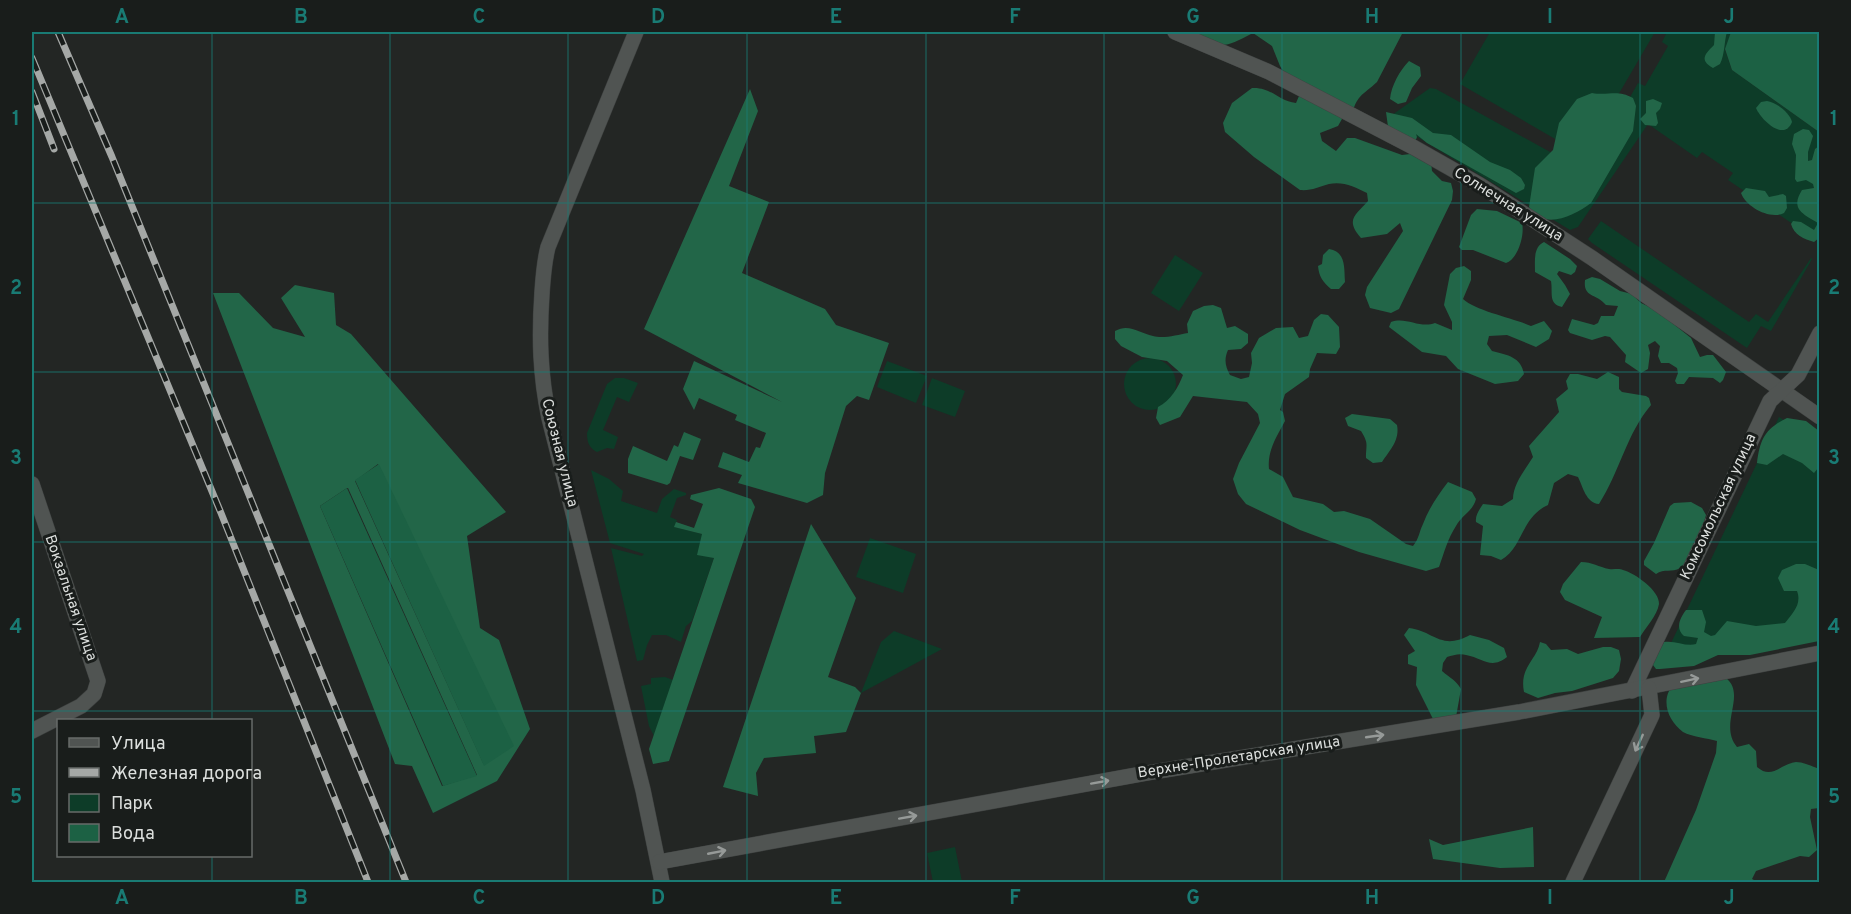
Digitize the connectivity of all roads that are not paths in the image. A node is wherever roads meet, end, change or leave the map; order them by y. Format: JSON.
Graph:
{"nodes":[{"id":1,"x":636,"y":32,"type":"edge"},
{"id":2,"x":1175,"y":32,"type":"edge"},
{"id":3,"x":1820,"y":333,"type":"edge"},
{"id":4,"x":1780,"y":390,"type":"junction"},
{"id":5,"x":1820,"y":417,"type":"edge"},
{"id":6,"x":32,"y":484,"type":"edge"},
{"id":7,"x":1820,"y":653,"type":"edge"},
{"id":8,"x":1649,"y":688,"type":"junction"},
{"id":9,"x":1632,"y":691,"type":"junction"},
{"id":10,"x":57,"y":727,"type":"edge"},
{"id":11,"x":32,"y":732,"type":"edge"},
{"id":12,"x":659,"y":862,"type":"junction"},
{"id":13,"x":662,"y":882,"type":"edge"},
{"id":14,"x":1573,"y":882,"type":"edge"}],
"edges":[{"from":1,"to":12,"type":"street","name":"Союзная улица"},
{"from":2,"to":4,"type":"street","name":"Солнечная улица"},
{"from":3,"to":4,"type":"street","name":"Комсомольская улица"},
{"from":4,"to":5,"type":"street","name":"Солнечная улица"},
{"from":4,"to":9,"type":"street","name":"Комсомольская улица"},
{"from":6,"to":11,"type":"street","name":"Вокзальная улица"},
{"from":8,"to":7,"type":"street","name":"Верхне-Пролетарская улица","one_way":true},
{"from":8,"to":9,"type":"street","name":"Верхне-Пролетарская улица"},
{"from":8,"to":14,"type":"street","one_way":true},
{"from":12,"to":9,"type":"street","name":"Верхне-Пролетарская улица","one_way":true},
{"from":10,"to":11,"type":"street"},
{"from":12,"to":13,"type":"street","name":"Союзная улица"}]}
